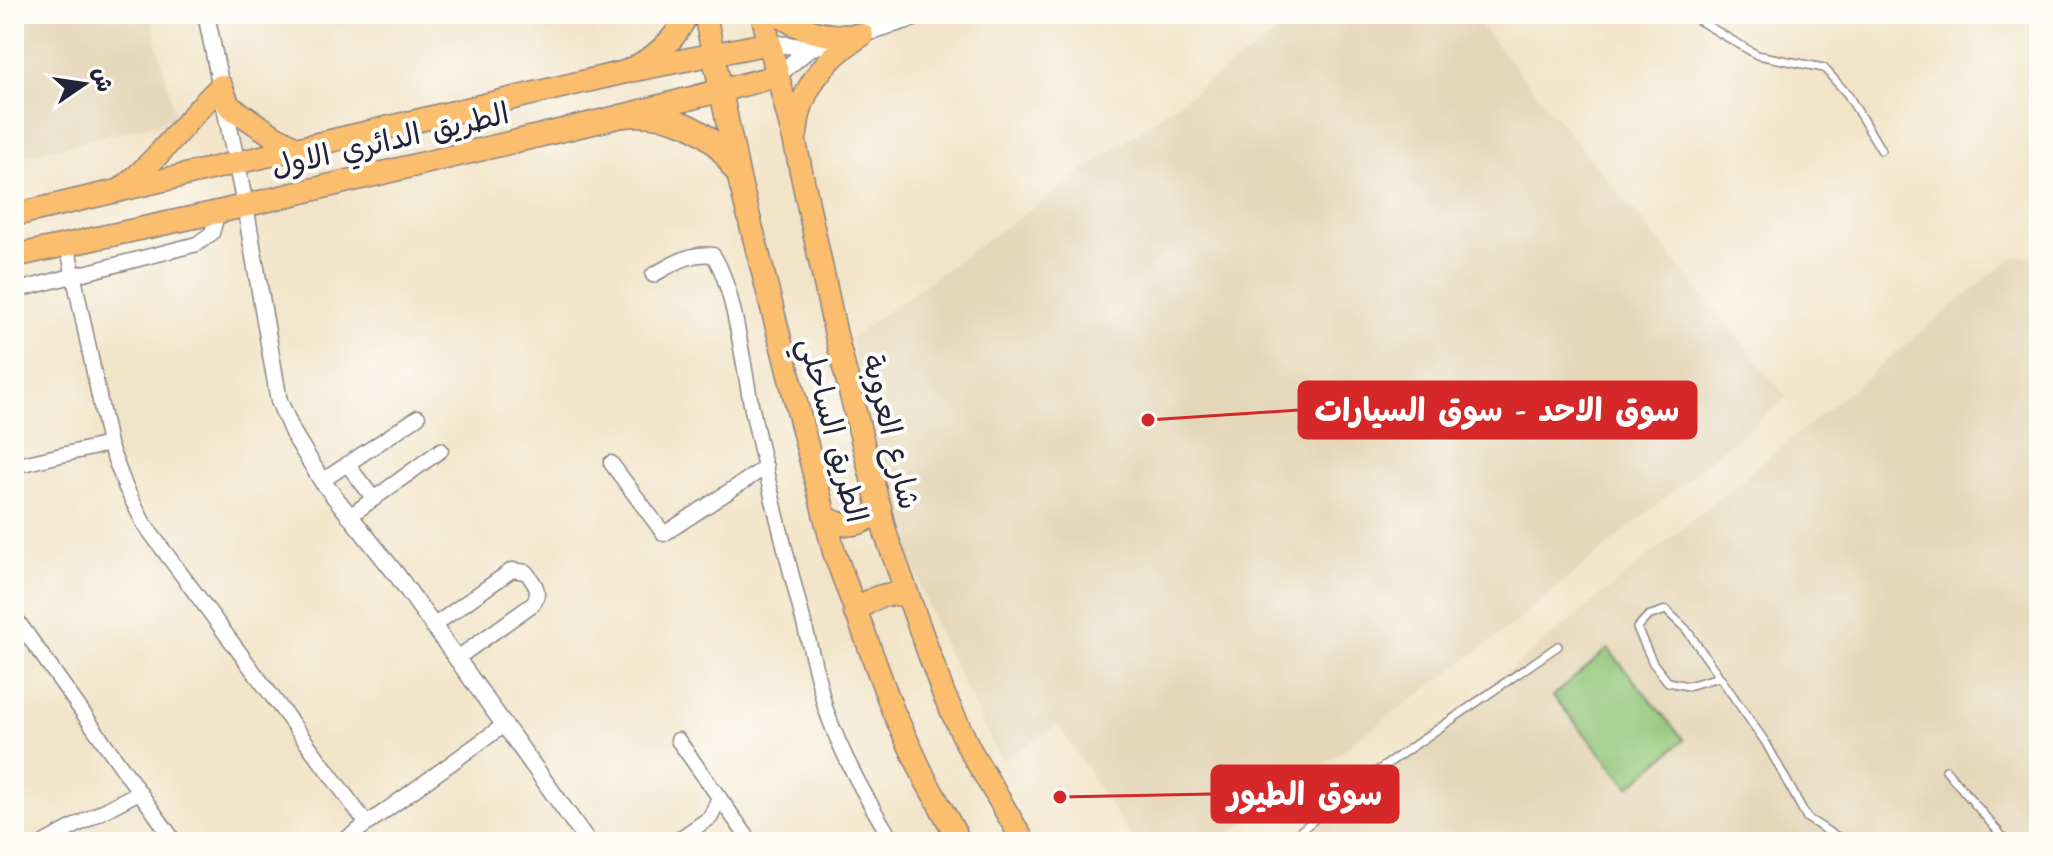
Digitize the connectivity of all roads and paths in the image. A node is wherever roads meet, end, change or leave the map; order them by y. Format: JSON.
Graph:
{"nodes":[{"id":1,"x":206,"y":14,"type":"edge"},
{"id":2,"x":687,"y":14,"type":"edge"},
{"id":3,"x":705,"y":14,"type":"edge"},
{"id":4,"x":762,"y":14,"type":"edge"},
{"id":5,"x":778,"y":14,"type":"edge"},
{"id":6,"x":928,"y":14,"type":"edge"},
{"id":7,"x":1688,"y":14,"type":"edge"},
{"id":8,"x":868,"y":27,"type":"edge"},
{"id":9,"x":770,"y":43,"type":"junction"},
{"id":10,"x":810,"y":48,"type":"junction"},
{"id":11,"x":714,"y":56,"type":"junction"},
{"id":12,"x":625,"y":72,"type":"junction"},
{"id":13,"x":777,"y":76,"type":"junction"},
{"id":14,"x":221,"y":86,"type":"junction"},
{"id":15,"x":721,"y":90,"type":"junction"},
{"id":16,"x":622,"y":116,"type":"junction"},
{"id":17,"x":795,"y":143,"type":"junction"},
{"id":18,"x":298,"y":149,"type":"junction"},
{"id":19,"x":1881,"y":150,"type":"dead end"},
{"id":20,"x":236,"y":164,"type":"junction"},
{"id":21,"x":739,"y":178,"type":"junction"},
{"id":22,"x":120,"y":191,"type":"junction"},
{"id":23,"x":245,"y":205,"type":"junction"},
{"id":24,"x":218,"y":212,"type":"junction"},
{"id":25,"x":14,"y":215,"type":"edge"},
{"id":26,"x":67,"y":244,"type":"junction"},
{"id":27,"x":14,"y":256,"type":"edge"},
{"id":28,"x":653,"y":275,"type":"dead end"},
{"id":29,"x":74,"y":277,"type":"junction"},
{"id":30,"x":14,"y":291,"type":"edge"},
{"id":31,"x":418,"y":417,"type":"dead end"},
{"id":32,"x":109,"y":444,"type":"junction"},
{"id":33,"x":441,"y":450,"type":"dead end"},
{"id":34,"x":611,"y":463,"type":"dead end"},
{"id":35,"x":347,"y":464,"type":"junction"},
{"id":36,"x":14,"y":466,"type":"edge"},
{"id":37,"x":766,"y":467,"type":"junction"},
{"id":38,"x":322,"y":481,"type":"junction"},
{"id":39,"x":374,"y":499,"type":"junction"},
{"id":40,"x":880,"y":507,"type":"junction"},
{"id":41,"x":350,"y":516,"type":"junction"},
{"id":42,"x":825,"y":516,"type":"junction"},
{"id":43,"x":908,"y":596,"type":"junction"},
{"id":44,"x":855,"y":613,"type":"junction"},
{"id":45,"x":14,"y":616,"type":"edge"},
{"id":46,"x":433,"y":626,"type":"junction"},
{"id":47,"x":1558,"y":646,"type":"dead end"},
{"id":48,"x":456,"y":659,"type":"junction"},
{"id":49,"x":1719,"y":677,"type":"junction"},
{"id":50,"x":504,"y":725,"type":"junction"},
{"id":51,"x":678,"y":740,"type":"dead end"},
{"id":52,"x":1946,"y":770,"type":"dead end"},
{"id":53,"x":139,"y":792,"type":"junction"},
{"id":54,"x":719,"y":797,"type":"junction"},
{"id":55,"x":367,"y":824,"type":"junction"},
{"id":56,"x":45,"y":842,"type":"edge"},
{"id":57,"x":175,"y":842,"type":"edge"},
{"id":58,"x":342,"y":842,"type":"edge"},
{"id":59,"x":588,"y":842,"type":"edge"},
{"id":60,"x":675,"y":842,"type":"edge"},
{"id":61,"x":751,"y":842,"type":"edge"},
{"id":62,"x":893,"y":842,"type":"edge"},
{"id":63,"x":960,"y":842,"type":"edge"},
{"id":64,"x":1024,"y":842,"type":"edge"},
{"id":65,"x":1287,"y":842,"type":"edge"},
{"id":66,"x":1851,"y":842,"type":"edge"},
{"id":67,"x":2007,"y":842,"type":"edge"}],
"edges":[{"from":1,"to":14,"type":"street"},
{"from":2,"to":12,"type":"main road"},
{"from":3,"to":11,"type":"main road","name":"الطريق الساحلي"},
{"from":4,"to":9,"type":"main road","name":"شارع العروبة"},
{"from":5,"to":8,"type":"main road"},
{"from":6,"to":8,"type":"street"},
{"from":7,"to":19,"type":"lane"},
{"from":8,"to":10,"type":"street"},
{"from":8,"to":17,"type":"main road"},
{"from":9,"to":10,"type":"street"},
{"from":9,"to":11,"type":"main road","name":"الطريق الدائري الاول"},
{"from":9,"to":13,"type":"main road","name":"شارع العروبة"},
{"from":10,"to":13,"type":"street"},
{"from":11,"to":12,"type":"main road","name":"الطريق الدائري الاول"},
{"from":11,"to":15,"type":"main road","name":"الطريق الساحلي"},
{"from":12,"to":18,"type":"main road","name":"الطريق الدائري الاول"},
{"from":13,"to":15,"type":"main road","name":"الطريق الدائري الاول"},
{"from":13,"to":17,"type":"main road","name":"شارع العروبة"},
{"from":14,"to":18,"type":"main road"},
{"from":14,"to":20,"type":"street"},
{"from":14,"to":22,"type":"main road"},
{"from":15,"to":16,"type":"main road","name":"الطريق الدائري الاول"},
{"from":15,"to":21,"type":"main road","name":"الطريق الساحلي"},
{"from":16,"to":21,"type":"main road"},
{"from":16,"to":23,"type":"main road","name":"الطريق الدائري الاول"},
{"from":17,"to":40,"type":"main road","name":"شارع العروبة"},
{"from":18,"to":20,"type":"main road","name":"الطريق الدائري الاول"},
{"from":20,"to":22,"type":"main road","name":"الطريق الدائري الاول"},
{"from":20,"to":23,"type":"street"},
{"from":21,"to":42,"type":"main road","name":"الطريق الساحلي"},
{"from":22,"to":25,"type":"main road","name":"الطريق الدائري الاول"},
{"from":23,"to":24,"type":"main road","name":"الطريق الدائري الاول"},
{"from":23,"to":38,"type":"street"},
{"from":24,"to":26,"type":"main road","name":"الطريق الدائري الاول"},
{"from":24,"to":29,"type":"street"},
{"from":26,"to":27,"type":"main road","name":"الطريق الدائري الاول"},
{"from":26,"to":29,"type":"street"},
{"from":28,"to":37,"type":"street"},
{"from":29,"to":30,"type":"street"},
{"from":29,"to":32,"type":"street"},
{"from":31,"to":35,"type":"street"},
{"from":32,"to":36,"type":"street"},
{"from":32,"to":55,"type":"street"},
{"from":33,"to":39,"type":"street"},
{"from":34,"to":37,"type":"street"},
{"from":35,"to":38,"type":"street"},
{"from":35,"to":39,"type":"street"},
{"from":37,"to":62,"type":"street"},
{"from":38,"to":41,"type":"street"},
{"from":39,"to":41,"type":"street"},
{"from":40,"to":42,"type":"main road"},
{"from":40,"to":43,"type":"main road","name":"شارع العروبة"},
{"from":41,"to":46,"type":"street"},
{"from":42,"to":44,"type":"main road","name":"الطريق الساحلي"},
{"from":43,"to":44,"type":"main road"},
{"from":43,"to":64,"type":"main road","name":"شارع العروبة"},
{"from":44,"to":63,"type":"main road","name":"الطريق الساحلي"},
{"from":45,"to":53,"type":"street"},
{"from":46,"to":48,"type":"street"},
{"from":46,"to":48,"type":"street"},
{"from":47,"to":65,"type":"lane"},
{"from":48,"to":50,"type":"street"},
{"from":49,"to":49,"type":"lane"},
{"from":49,"to":66,"type":"lane"},
{"from":50,"to":55,"type":"street"},
{"from":50,"to":59,"type":"street"},
{"from":51,"to":54,"type":"street"},
{"from":52,"to":67,"type":"lane"},
{"from":53,"to":56,"type":"street"},
{"from":53,"to":57,"type":"street"},
{"from":54,"to":60,"type":"street"},
{"from":54,"to":61,"type":"street"},
{"from":55,"to":58,"type":"street"}]}
